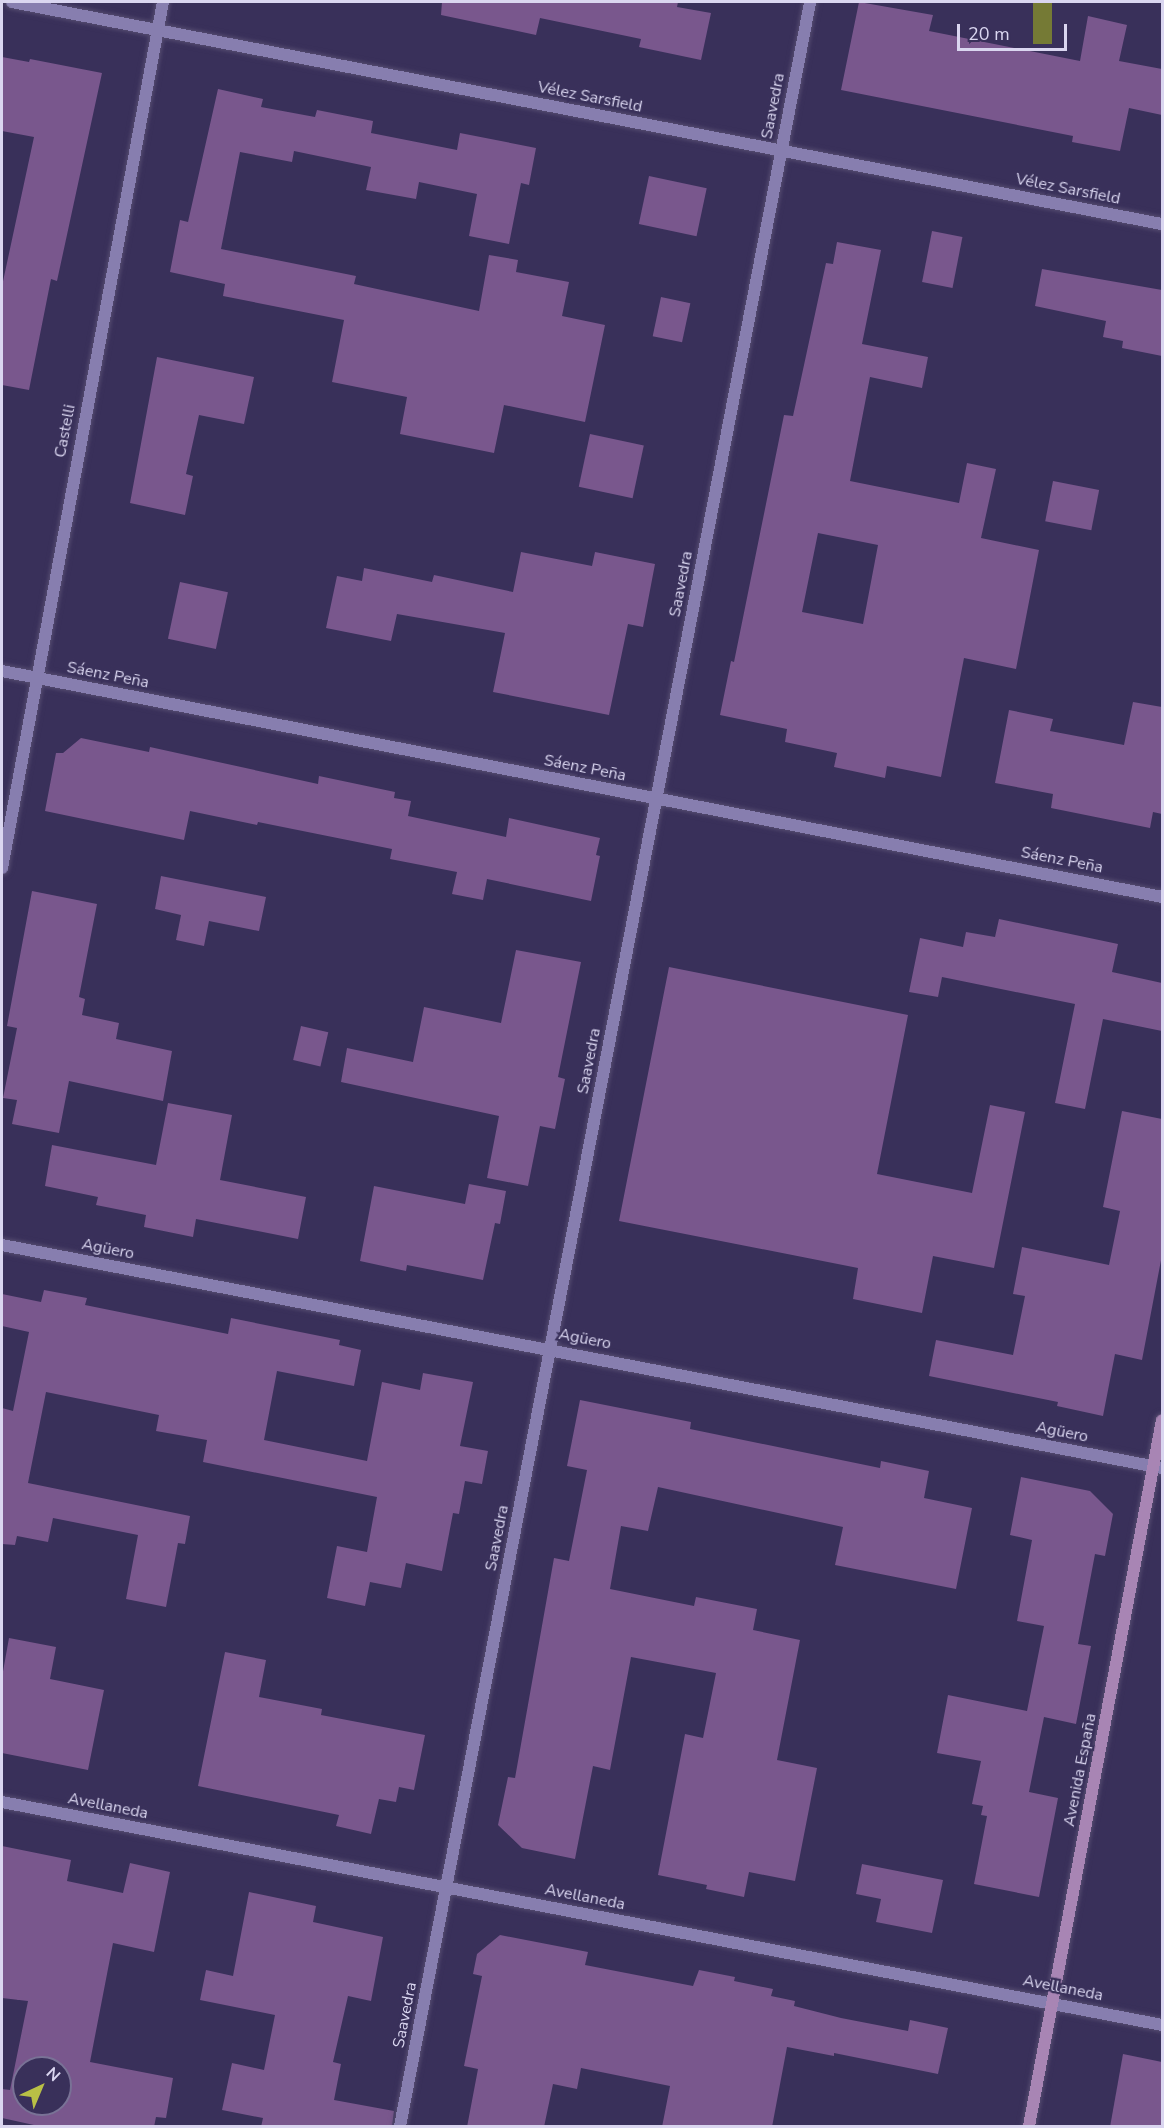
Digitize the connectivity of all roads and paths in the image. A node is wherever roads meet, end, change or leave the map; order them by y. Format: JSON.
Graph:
{"nodes":[{"id":1,"x":12,"y":2,"type":"edge"},
{"id":2,"x":163,"y":2,"type":"edge"},
{"id":3,"x":810,"y":2,"type":"edge"},
{"id":4,"x":158,"y":30,"type":"junction"},
{"id":5,"x":781,"y":150,"type":"junction"},
{"id":6,"x":1162,"y":224,"type":"edge"},
{"id":7,"x":2,"y":671,"type":"edge"},
{"id":8,"x":35,"y":678,"type":"junction"},
{"id":9,"x":656,"y":798,"type":"junction"},
{"id":10,"x":2,"y":868,"type":"edge"},
{"id":11,"x":1162,"y":897,"type":"edge"},
{"id":12,"x":2,"y":1245,"type":"edge"},
{"id":13,"x":550,"y":1349,"type":"junction"},
{"id":14,"x":1162,"y":1420,"type":"edge"},
{"id":15,"x":1158,"y":1467,"type":"edge"},
{"id":16,"x":2,"y":1802,"type":"edge"},
{"id":17,"x":447,"y":1887,"type":"junction"},
{"id":18,"x":1052,"y":2003,"type":"junction"},
{"id":19,"x":1162,"y":2025,"type":"edge"},
{"id":20,"x":400,"y":2127,"type":"edge"},
{"id":21,"x":1029,"y":2127,"type":"edge"}],
"edges":[{"from":1,"to":4,"type":"street","name":"Vélez Sarsfield"},
{"from":2,"to":4,"type":"street","name":"Castelli"},
{"from":3,"to":5,"type":"street","name":"Saavedra"},
{"from":4,"to":5,"type":"street","name":"Vélez Sarsfield"},
{"from":4,"to":8,"type":"street","name":"Castelli"},
{"from":5,"to":6,"type":"street","name":"Vélez Sarsfield"},
{"from":5,"to":9,"type":"street","name":"Saavedra"},
{"from":7,"to":8,"type":"street","name":"Sáenz Peña"},
{"from":8,"to":9,"type":"street","name":"Sáenz Peña"},
{"from":8,"to":10,"type":"street","name":"Castelli"},
{"from":9,"to":11,"type":"street","name":"Sáenz Peña"},
{"from":9,"to":13,"type":"street","name":"Saavedra"},
{"from":12,"to":13,"type":"street","name":"Agüero"},
{"from":13,"to":15,"type":"street","name":"Agüero"},
{"from":13,"to":17,"type":"street","name":"Saavedra"},
{"from":14,"to":15,"type":"main road","name":"Avenida España"},
{"from":15,"to":18,"type":"main road","name":"Avenida España"},
{"from":16,"to":17,"type":"street","name":"Avellaneda"},
{"from":17,"to":18,"type":"street","name":"Avellaneda"},
{"from":17,"to":20,"type":"street","name":"Saavedra"},
{"from":18,"to":19,"type":"street","name":"Avellaneda"},
{"from":18,"to":21,"type":"main road","name":"Avenida España"}]}
